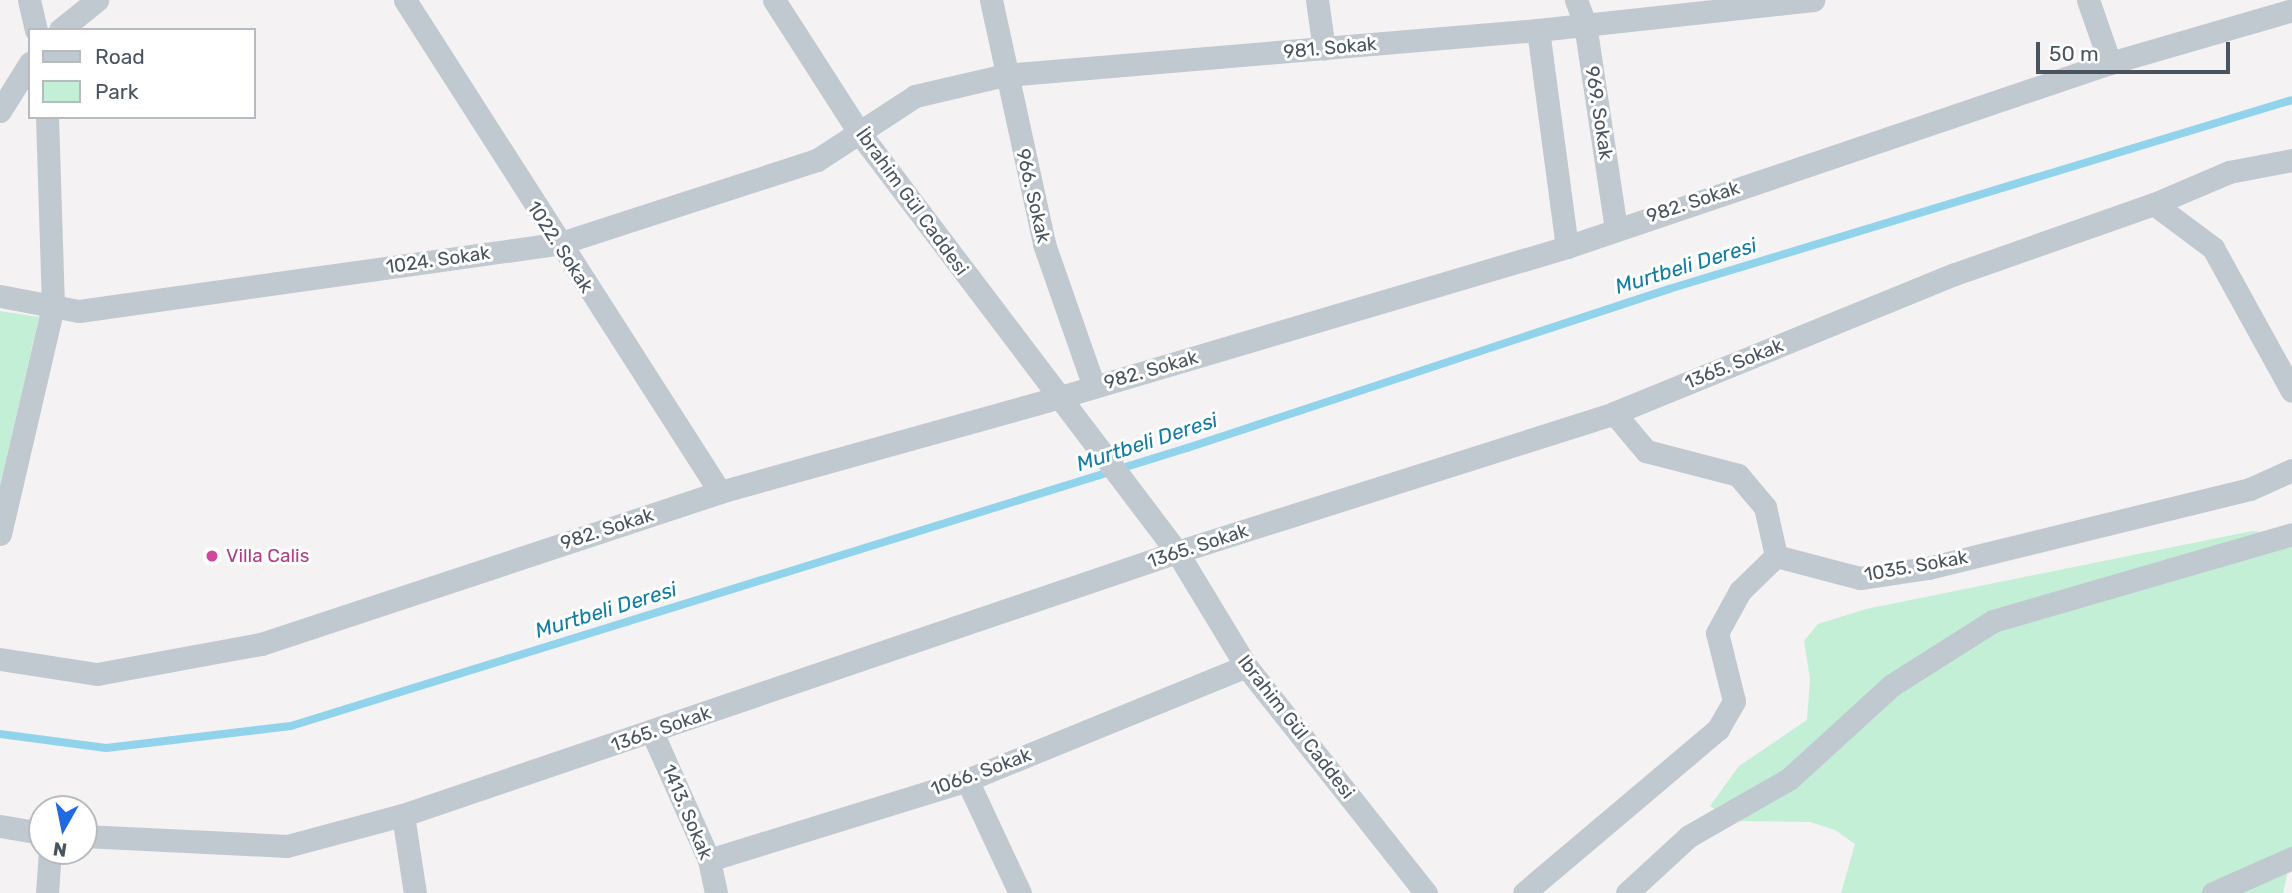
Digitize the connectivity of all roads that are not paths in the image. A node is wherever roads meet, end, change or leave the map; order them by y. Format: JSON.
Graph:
{"nodes":[{"id":1,"x":29,"y":0,"type":"edge"},
{"id":2,"x":97,"y":0,"type":"edge"},
{"id":3,"x":405,"y":0,"type":"edge"},
{"id":4,"x":774,"y":0,"type":"edge"},
{"id":5,"x":990,"y":0,"type":"edge"},
{"id":6,"x":1317,"y":0,"type":"edge"},
{"id":7,"x":1576,"y":0,"type":"edge"},
{"id":8,"x":1813,"y":0,"type":"edge"},
{"id":9,"x":2088,"y":0,"type":"edge"},
{"id":10,"x":2292,"y":10,"type":"edge"},
{"id":11,"x":1585,"y":24,"type":"junction"},
{"id":12,"x":36,"y":28,"type":"edge"},
{"id":13,"x":62,"y":28,"type":"edge"},
{"id":14,"x":1538,"y":30,"type":"junction"},
{"id":15,"x":1324,"y":49,"type":"junction"},
{"id":16,"x":2110,"y":63,"type":"junction"},
{"id":17,"x":28,"y":66,"type":"edge"},
{"id":18,"x":1005,"y":75,"type":"junction"},
{"id":19,"x":0,"y":111,"type":"edge"},
{"id":20,"x":47,"y":119,"type":"edge"},
{"id":21,"x":858,"y":131,"type":"junction"},
{"id":22,"x":2292,"y":160,"type":"edge"},
{"id":23,"x":2154,"y":204,"type":"junction"},
{"id":24,"x":1616,"y":228,"type":"junction"},
{"id":25,"x":558,"y":244,"type":"junction"},
{"id":26,"x":1567,"y":247,"type":"junction"},
{"id":27,"x":0,"y":296,"type":"edge"},
{"id":28,"x":53,"y":307,"type":"junction"},
{"id":29,"x":1094,"y":387,"type":"junction"},
{"id":30,"x":2292,"y":391,"type":"edge"},
{"id":31,"x":1058,"y":398,"type":"junction"},
{"id":32,"x":1614,"y":413,"type":"junction"},
{"id":33,"x":2292,"y":470,"type":"edge"},
{"id":34,"x":720,"y":492,"type":"junction"},
{"id":35,"x":0,"y":534,"type":"edge"},
{"id":36,"x":2292,"y":534,"type":"edge"},
{"id":37,"x":1177,"y":552,"type":"junction"},
{"id":38,"x":1776,"y":556,"type":"junction"},
{"id":39,"x":0,"y":659,"type":"edge"},
{"id":40,"x":1246,"y":666,"type":"junction"},
{"id":41,"x":652,"y":732,"type":"junction"},
{"id":42,"x":967,"y":780,"type":"junction"},
{"id":43,"x":403,"y":815,"type":"junction"},
{"id":44,"x":0,"y":826,"type":"edge"},
{"id":45,"x":28,"y":831,"type":"edge"},
{"id":46,"x":98,"y":837,"type":"edge"},
{"id":47,"x":2292,"y":859,"type":"edge"},
{"id":48,"x":709,"y":860,"type":"junction"},
{"id":49,"x":49,"y":865,"type":"edge"},
{"id":50,"x":47,"y":893,"type":"edge"},
{"id":51,"x":415,"y":893,"type":"edge"},
{"id":52,"x":716,"y":893,"type":"edge"},
{"id":53,"x":1020,"y":893,"type":"edge"},
{"id":54,"x":1426,"y":893,"type":"edge"},
{"id":55,"x":1524,"y":893,"type":"edge"},
{"id":56,"x":1627,"y":893,"type":"edge"},
{"id":57,"x":2213,"y":893,"type":"edge"}],
"edges":[{"from":1,"to":12,"type":"street"},
{"from":2,"to":13,"type":"street"},
{"from":3,"to":25,"type":"street","name":"1022. Sokak"},
{"from":4,"to":21,"type":"street","name":"İbrahim Gül Caddesi"},
{"from":5,"to":18,"type":"street","name":"966. Sokak"},
{"from":6,"to":15,"type":"street"},
{"from":7,"to":11,"type":"street","name":"969. Sokak"},
{"from":8,"to":11,"type":"street","name":"981. Sokak"},
{"from":9,"to":16,"type":"street"},
{"from":10,"to":16,"type":"street","name":"982. Sokak"},
{"from":11,"to":14,"type":"street","name":"981. Sokak"},
{"from":11,"to":24,"type":"street","name":"969. Sokak"},
{"from":14,"to":15,"type":"street","name":"981. Sokak"},
{"from":14,"to":26,"type":"street"},
{"from":15,"to":18,"type":"street","name":"981. Sokak"},
{"from":16,"to":24,"type":"street","name":"982. Sokak"},
{"from":17,"to":19,"type":"street"},
{"from":18,"to":21,"type":"street","name":"981. Sokak"},
{"from":18,"to":29,"type":"street","name":"966. Sokak"},
{"from":20,"to":28,"type":"street"},
{"from":21,"to":25,"type":"street","name":"1024. Sokak"},
{"from":21,"to":31,"type":"street","name":"İbrahim Gül Caddesi"},
{"from":22,"to":23,"type":"street","name":"1365. Sokak"},
{"from":23,"to":30,"type":"street"},
{"from":23,"to":32,"type":"street","name":"1365. Sokak"},
{"from":24,"to":26,"type":"street","name":"982. Sokak"},
{"from":25,"to":28,"type":"street","name":"1024. Sokak"},
{"from":25,"to":34,"type":"street","name":"1022. Sokak"},
{"from":26,"to":29,"type":"street","name":"982. Sokak"},
{"from":27,"to":28,"type":"street","name":"1024. Sokak"},
{"from":28,"to":35,"type":"street"},
{"from":29,"to":31,"type":"street","name":"982. Sokak"},
{"from":31,"to":34,"type":"street","name":"982. Sokak"},
{"from":31,"to":37,"type":"street","name":"İbrahim Gül Caddesi"},
{"from":32,"to":37,"type":"street","name":"1365. Sokak"},
{"from":32,"to":38,"type":"street"},
{"from":33,"to":38,"type":"street","name":"1035. Sokak"},
{"from":34,"to":39,"type":"street","name":"982. Sokak"},
{"from":36,"to":56,"type":"street"},
{"from":37,"to":40,"type":"street","name":"Ibrahim Gül Caddesi"},
{"from":37,"to":41,"type":"street","name":"1365. Sokak"},
{"from":38,"to":55,"type":"street"},
{"from":40,"to":42,"type":"street","name":"1066. Sokak"},
{"from":40,"to":54,"type":"street","name":"Ibrahim Gül Caddesi"},
{"from":41,"to":43,"type":"street","name":"1365. Sokak"},
{"from":41,"to":48,"type":"street","name":"1413. Sokak"},
{"from":42,"to":48,"type":"street","name":"1066. Sokak"},
{"from":42,"to":53,"type":"street"},
{"from":43,"to":46,"type":"street","name":"1365. Sokak"},
{"from":43,"to":51,"type":"street"},
{"from":44,"to":45,"type":"street"},
{"from":47,"to":57,"type":"street"},
{"from":48,"to":52,"type":"street","name":"1413. Sokak"},
{"from":49,"to":50,"type":"street"}]}
